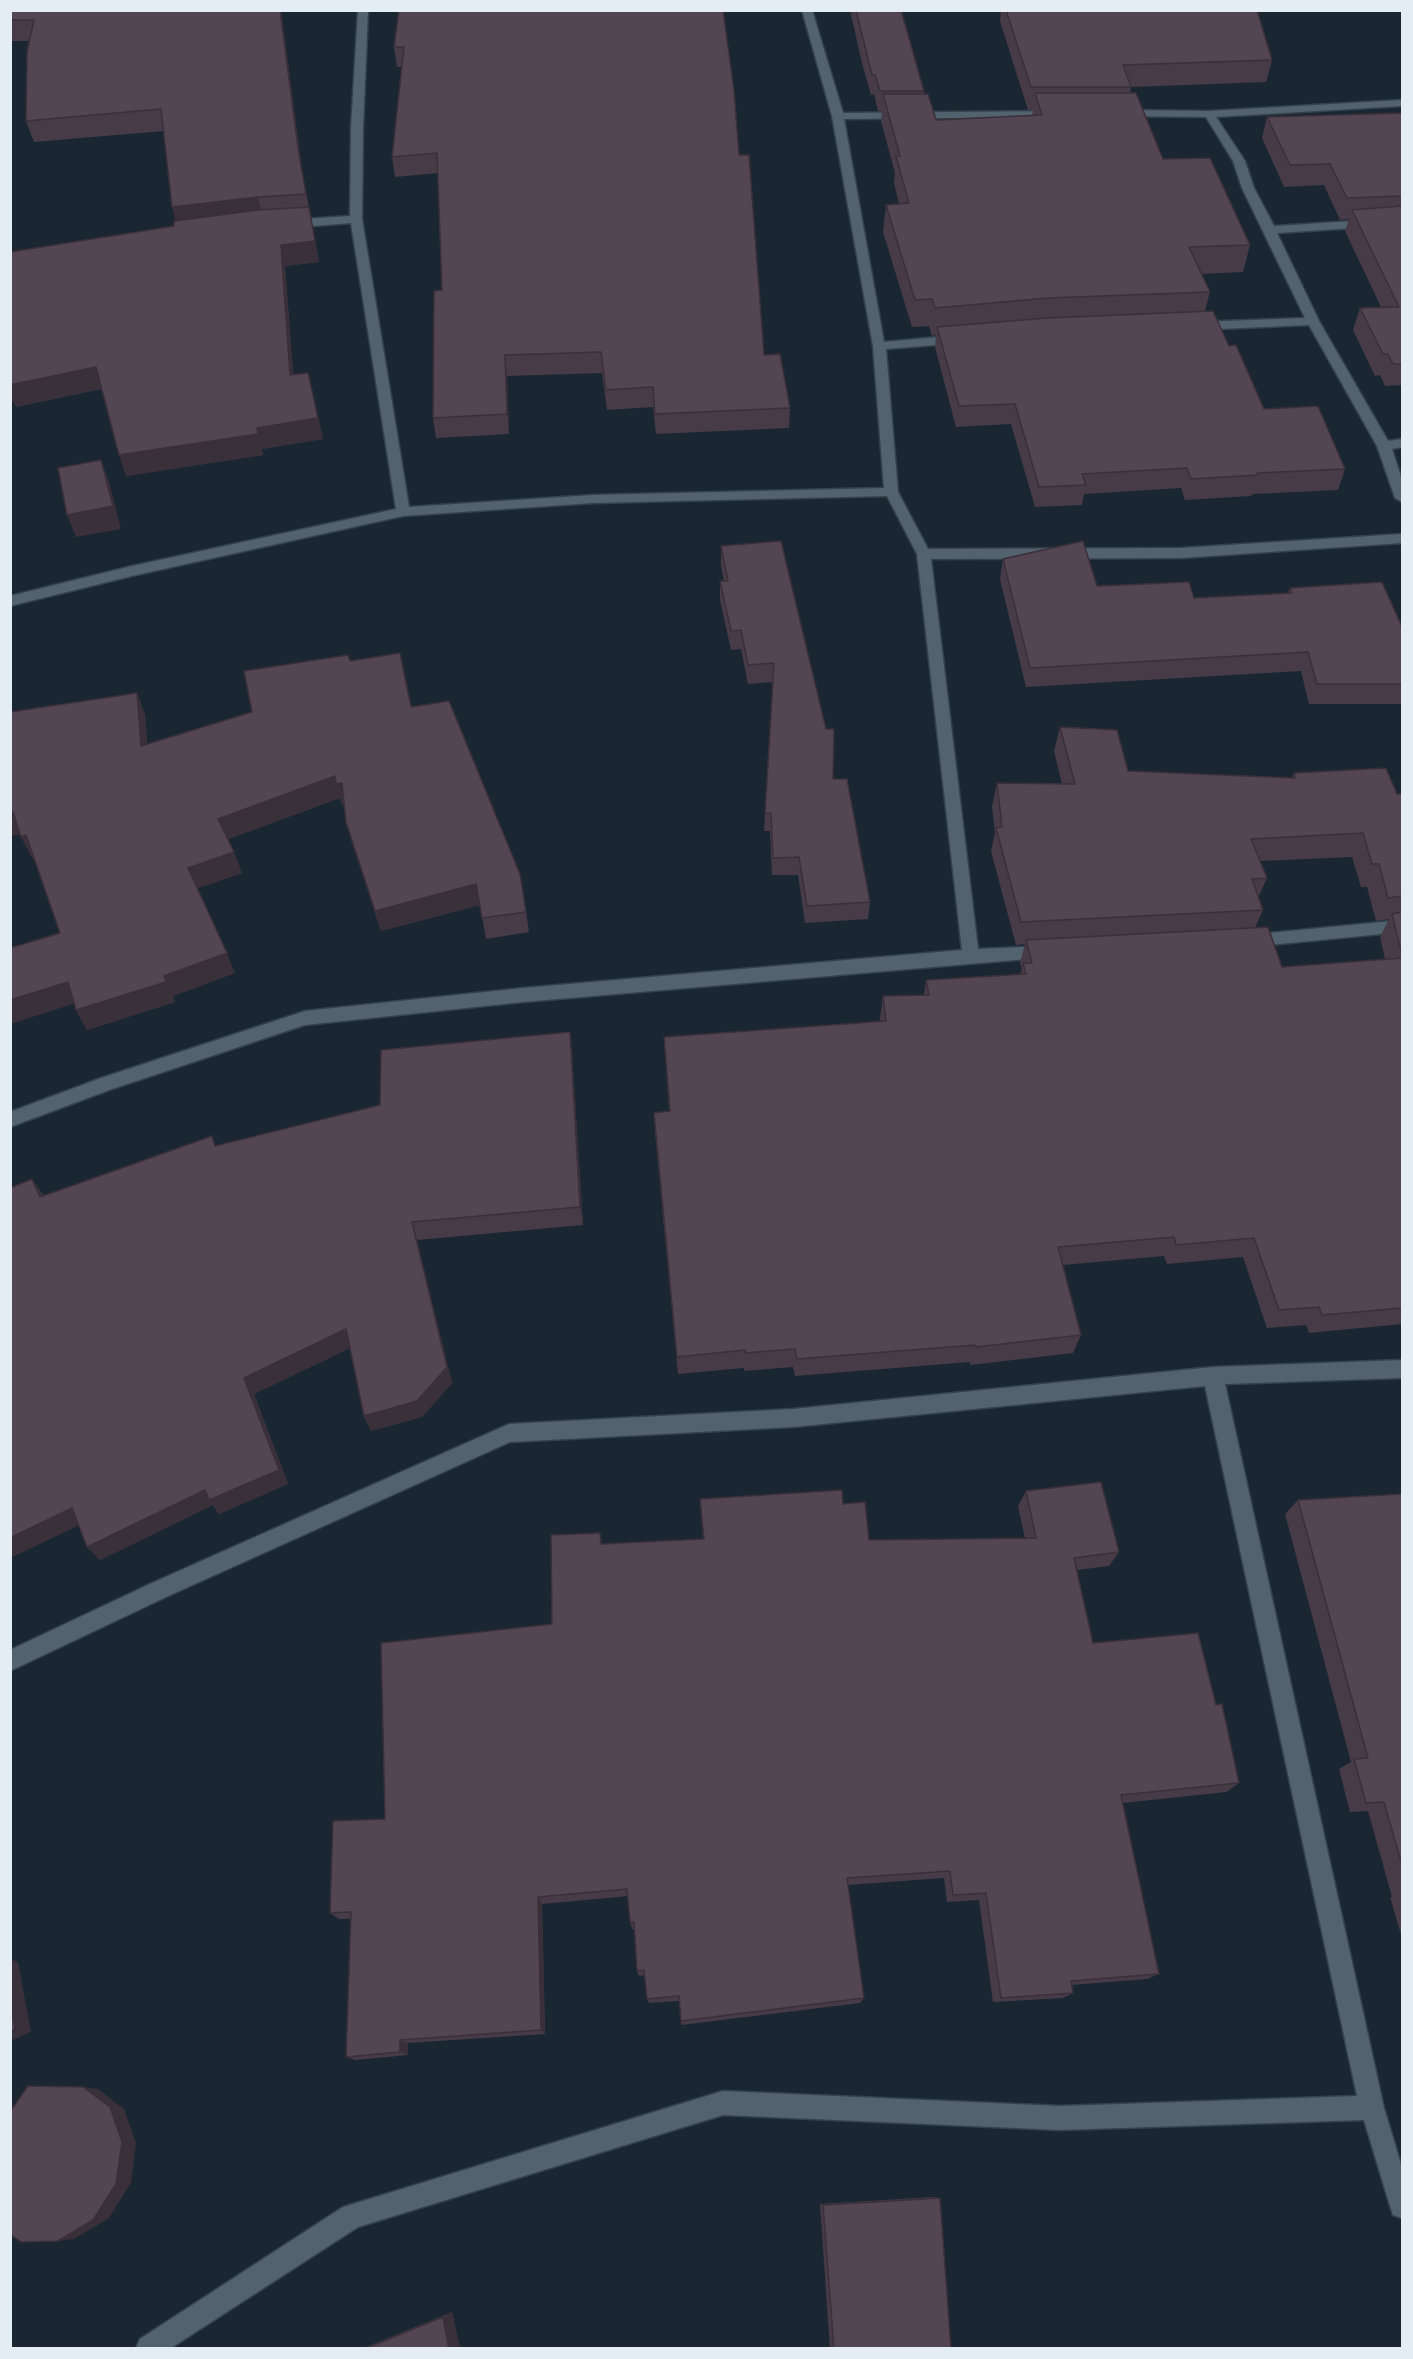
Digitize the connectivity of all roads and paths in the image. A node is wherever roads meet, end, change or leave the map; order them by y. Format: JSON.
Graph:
{"nodes":[{"id":1,"x":363,"y":10,"type":"edge"},
{"id":2,"x":807,"y":10,"type":"edge"},
{"id":3,"x":1402,"y":103,"type":"edge"},
{"id":4,"x":1104,"y":113,"type":"edge"},
{"id":5,"x":1070,"y":114,"type":"edge"},
{"id":6,"x":1209,"y":114,"type":"junction"},
{"id":7,"x":837,"y":116,"type":"junction"},
{"id":8,"x":356,"y":219,"type":"junction"},
{"id":9,"x":1402,"y":221,"type":"edge"},
{"id":10,"x":275,"y":225,"type":"edge"},
{"id":11,"x":1270,"y":230,"type":"junction"},
{"id":12,"x":1312,"y":321,"type":"junction"},
{"id":13,"x":1184,"y":326,"type":"edge"},
{"id":14,"x":973,"y":338,"type":"edge"},
{"id":15,"x":879,"y":346,"type":"junction"},
{"id":16,"x":1402,"y":443,"type":"edge"},
{"id":17,"x":1384,"y":446,"type":"junction"},
{"id":18,"x":891,"y":492,"type":"junction"},
{"id":19,"x":1402,"y":498,"type":"edge"},
{"id":20,"x":403,"y":512,"type":"junction"},
{"id":21,"x":1402,"y":538,"type":"edge"},
{"id":22,"x":924,"y":554,"type":"junction"},
{"id":23,"x":10,"y":601,"type":"edge"},
{"id":24,"x":1402,"y":926,"type":"edge"},
{"id":25,"x":1228,"y":942,"type":"edge"},
{"id":26,"x":1064,"y":951,"type":"edge"},
{"id":27,"x":971,"y":956,"type":"junction"},
{"id":28,"x":10,"y":1120,"type":"edge"},
{"id":29,"x":1402,"y":1369,"type":"edge"},
{"id":30,"x":1214,"y":1376,"type":"junction"},
{"id":31,"x":10,"y":1661,"type":"edge"},
{"id":32,"x":1372,"y":2108,"type":"junction"},
{"id":33,"x":1402,"y":2206,"type":"edge"},
{"id":34,"x":149,"y":2349,"type":"edge"}],
"edges":[{"from":1,"to":8,"type":"street"},
{"from":2,"to":7,"type":"street"},
{"from":3,"to":6,"type":"street"},
{"from":4,"to":6,"type":"street"},
{"from":5,"to":7,"type":"street"},
{"from":6,"to":11,"type":"street"},
{"from":7,"to":15,"type":"street"},
{"from":8,"to":10,"type":"street"},
{"from":8,"to":20,"type":"street"},
{"from":9,"to":11,"type":"street"},
{"from":11,"to":12,"type":"street"},
{"from":12,"to":13,"type":"street"},
{"from":12,"to":17,"type":"street"},
{"from":14,"to":15,"type":"street"},
{"from":15,"to":18,"type":"street"},
{"from":16,"to":17,"type":"street"},
{"from":17,"to":19,"type":"street"},
{"from":18,"to":20,"type":"street"},
{"from":18,"to":22,"type":"street"},
{"from":20,"to":23,"type":"street"},
{"from":21,"to":22,"type":"street"},
{"from":22,"to":27,"type":"street"},
{"from":24,"to":25,"type":"street"},
{"from":26,"to":27,"type":"street"},
{"from":27,"to":28,"type":"street"},
{"from":29,"to":30,"type":"street"},
{"from":30,"to":31,"type":"street"},
{"from":30,"to":32,"type":"street"},
{"from":32,"to":33,"type":"street"},
{"from":32,"to":34,"type":"street"}]}
